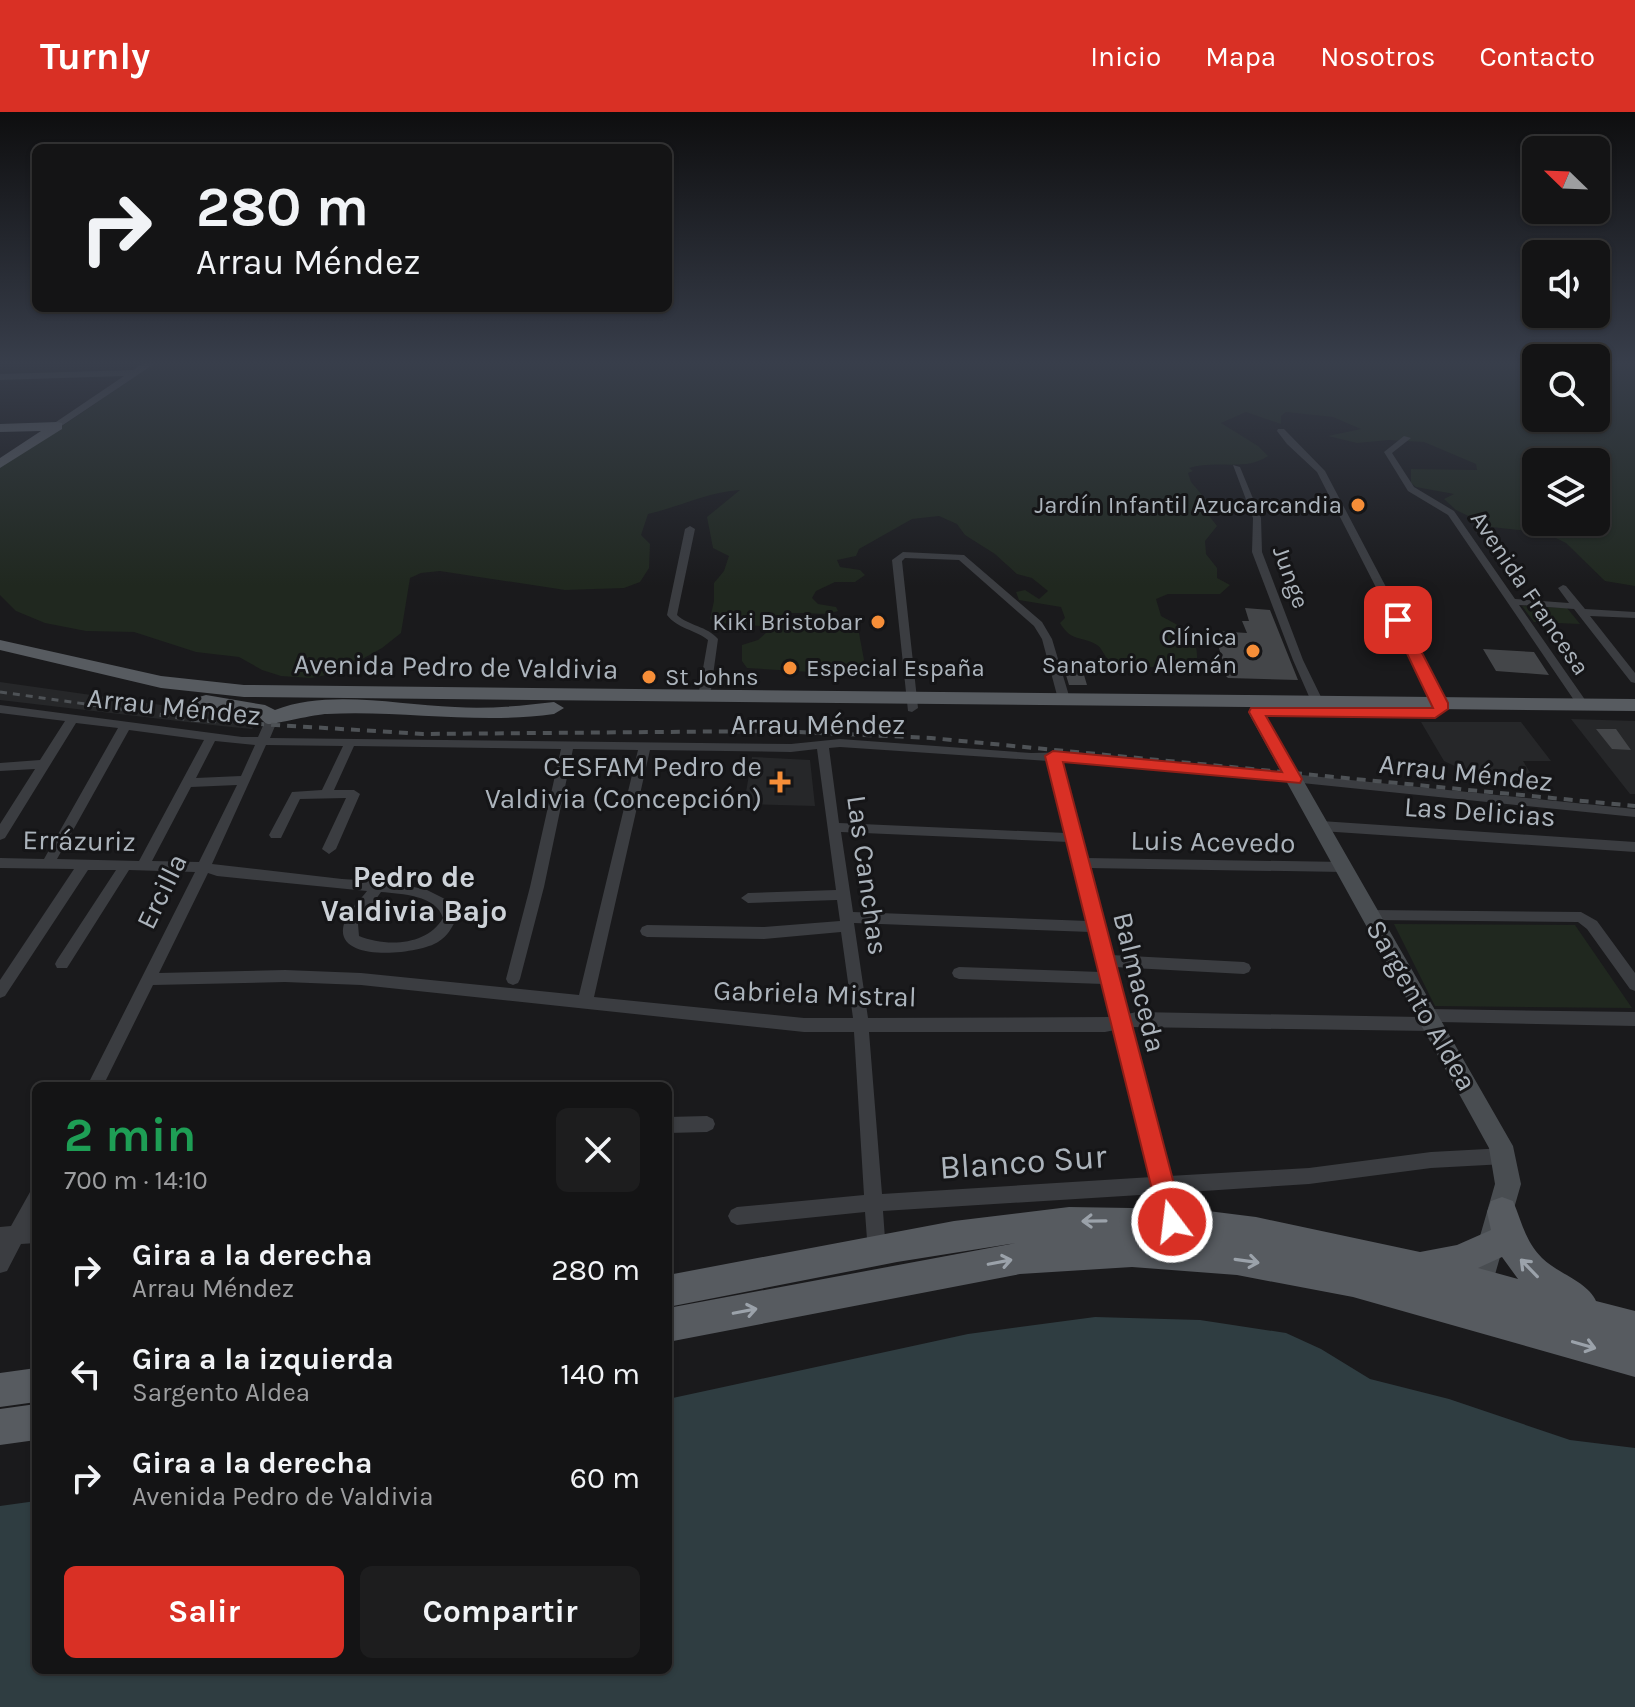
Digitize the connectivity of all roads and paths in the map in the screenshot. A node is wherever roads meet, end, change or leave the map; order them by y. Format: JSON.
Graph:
{"nodes":[{"id":1,"x":41,"y":436,"type":"edge"},
{"id":2,"x":1285,"y":436,"type":"edge"},
{"id":3,"x":1405,"y":443,"type":"dead end"},
{"id":4,"x":0,"y":464,"type":"edge"},
{"id":5,"x":1236,"y":467,"type":"dead end"},
{"id":6,"x":690,"y":529,"type":"dead end"},
{"id":7,"x":1563,"y":588,"type":"dead end"},
{"id":8,"x":1512,"y":602,"type":"junction"},
{"id":9,"x":1579,"y":609,"type":"junction"},
{"id":10,"x":1635,"y":615,"type":"edge"},
{"id":11,"x":0,"y":645,"type":"edge"},
{"id":12,"x":0,"y":653,"type":"edge"},
{"id":13,"x":1635,"y":680,"type":"edge"},
{"id":14,"x":181,"y":692,"type":"junction"},
{"id":15,"x":704,"y":697,"type":"junction"},
{"id":16,"x":518,"y":699,"type":"junction"},
{"id":17,"x":1064,"y":699,"type":"junction"},
{"id":18,"x":386,"y":702,"type":"junction"},
{"id":19,"x":584,"y":703,"type":"junction"},
{"id":20,"x":912,"y":703,"type":"junction"},
{"id":21,"x":1254,"y":705,"type":"junction"},
{"id":22,"x":1635,"y":705,"type":"edge"},
{"id":23,"x":1325,"y":707,"type":"junction"},
{"id":24,"x":1438,"y":708,"type":"junction"},
{"id":25,"x":0,"y":709,"type":"edge"},
{"id":26,"x":1579,"y":710,"type":"junction"},
{"id":27,"x":453,"y":714,"type":"junction"},
{"id":28,"x":496,"y":714,"type":"junction"},
{"id":29,"x":1635,"y":716,"type":"edge"},
{"id":30,"x":72,"y":719,"type":"junction"},
{"id":31,"x":272,"y":719,"type":"junction"},
{"id":32,"x":125,"y":727,"type":"junction"},
{"id":33,"x":211,"y":738,"type":"junction"},
{"id":34,"x":264,"y":741,"type":"junction"},
{"id":35,"x":350,"y":743,"type":"junction"},
{"id":36,"x":822,"y":744,"type":"junction"},
{"id":37,"x":568,"y":746,"type":"junction"},
{"id":38,"x":645,"y":747,"type":"junction"},
{"id":39,"x":1053,"y":756,"type":"junction"},
{"id":40,"x":44,"y":764,"type":"junction"},
{"id":41,"x":0,"y":767,"type":"edge"},
{"id":42,"x":1294,"y":779,"type":"junction"},
{"id":43,"x":246,"y":780,"type":"junction"},
{"id":44,"x":186,"y":783,"type":"junction"},
{"id":45,"x":326,"y":794,"type":"junction"},
{"id":46,"x":1635,"y":813,"type":"edge"},
{"id":47,"x":1321,"y":826,"type":"junction"},
{"id":48,"x":834,"y":827,"type":"junction"},
{"id":49,"x":0,"y":835,"type":"edge"},
{"id":50,"x":276,"y":835,"type":"dead end"},
{"id":51,"x":1074,"y":838,"type":"junction"},
{"id":52,"x":1635,"y":847,"type":"edge"},
{"id":53,"x":329,"y":849,"type":"dead end"},
{"id":54,"x":0,"y":863,"type":"edge"},
{"id":55,"x":48,"y":863,"type":"junction"},
{"id":56,"x":1080,"y":863,"type":"junction"},
{"id":57,"x":85,"y":864,"type":"junction"},
{"id":58,"x":126,"y":865,"type":"junction"},
{"id":59,"x":143,"y":865,"type":"junction"},
{"id":60,"x":205,"y":867,"type":"junction"},
{"id":61,"x":1344,"y":867,"type":"junction"},
{"id":62,"x":379,"y":884,"type":"junction"},
{"id":63,"x":843,"y":895,"type":"junction"},
{"id":64,"x":748,"y":898,"type":"dead end"},
{"id":65,"x":1371,"y":915,"type":"junction"},
{"id":66,"x":847,"y":922,"type":"junction"},
{"id":67,"x":1097,"y":927,"type":"junction"},
{"id":68,"x":647,"y":931,"type":"dead end"},
{"id":69,"x":1106,"y":961,"type":"junction"},
{"id":70,"x":62,"y":964,"type":"dead end"},
{"id":71,"x":1244,"y":968,"type":"dead end"},
{"id":72,"x":959,"y":973,"type":"dead end"},
{"id":73,"x":1110,"y":978,"type":"junction"},
{"id":74,"x":150,"y":979,"type":"junction"},
{"id":75,"x":513,"y":979,"type":"dead end"},
{"id":76,"x":1635,"y":985,"type":"edge"},
{"id":77,"x":0,"y":992,"type":"edge"},
{"id":78,"x":585,"y":1003,"type":"junction"},
{"id":79,"x":1635,"y":1019,"type":"edge"},
{"id":80,"x":1430,"y":1020,"type":"junction"},
{"id":81,"x":861,"y":1022,"type":"junction"},
{"id":82,"x":1121,"y":1022,"type":"junction"},
{"id":83,"x":97,"y":1082,"type":"edge"},
{"id":84,"x":707,"y":1124,"type":"dead end"},
{"id":85,"x":672,"y":1125,"type":"edge"},
{"id":86,"x":1505,"y":1156,"type":"junction"},
{"id":87,"x":1162,"y":1183,"type":"junction"},
{"id":88,"x":32,"y":1203,"type":"edge"},
{"id":89,"x":873,"y":1203,"type":"junction"},
{"id":90,"x":1502,"y":1212,"type":"junction"},
{"id":91,"x":737,"y":1216,"type":"dead end"},
{"id":92,"x":1172,"y":1222,"type":"junction"},
{"id":93,"x":32,"y":1234,"type":"edge"},
{"id":94,"x":8,"y":1236,"type":"edge"},
{"id":95,"x":1491,"y":1246,"type":"junction"},
{"id":96,"x":877,"y":1253,"type":"junction"},
{"id":97,"x":0,"y":1264,"type":"edge"},
{"id":98,"x":1411,"y":1267,"type":"junction"},
{"id":99,"x":672,"y":1290,"type":"edge"},
{"id":100,"x":1481,"y":1300,"type":"junction"},
{"id":101,"x":672,"y":1324,"type":"edge"},
{"id":102,"x":1627,"y":1326,"type":"edge"},
{"id":103,"x":1635,"y":1360,"type":"edge"},
{"id":104,"x":32,"y":1386,"type":"edge"},
{"id":105,"x":0,"y":1390,"type":"edge"},
{"id":106,"x":32,"y":1423,"type":"edge"},
{"id":107,"x":0,"y":1427,"type":"edge"}],
"edges":[{"from":1,"to":4,"type":"main road"},
{"from":2,"to":24,"type":"street"},
{"from":3,"to":8,"type":"street","name":"Avenida Francesa"},
{"from":5,"to":23,"type":"street","name":"Junge"},
{"from":6,"to":15,"type":"street"},
{"from":7,"to":9,"type":"street"},
{"from":8,"to":9,"type":"street"},
{"from":8,"to":26,"type":"street","name":"Avenida Francesa"},
{"from":9,"to":10,"type":"street"},
{"from":9,"to":13,"type":"street"},
{"from":11,"to":16,"type":"main road","name":"Avenida Pedro de Valdivia"},
{"from":12,"to":14,"type":"main road","name":"Avenida Pedro de Valdivia"},
{"from":14,"to":18,"type":"main road","name":"Avenida Pedro de Valdivia"},
{"from":14,"to":31,"type":"main road"},
{"from":15,"to":16,"type":"main road","name":"Avenida Pedro de Valdivia"},
{"from":15,"to":20,"type":"main road","name":"Avenida Pedro de Valdivia"},
{"from":16,"to":18,"type":"main road","name":"Avenida Pedro de Valdivia"},
{"from":16,"to":19,"type":"main road","name":"Avenida Pedro de Valdivia"},
{"from":16,"to":28,"type":"main road"},
{"from":17,"to":20,"type":"main road","name":"Avenida Pedro de Valdivia"},
{"from":17,"to":20,"type":"street"},
{"from":17,"to":21,"type":"main road","name":"Avenida Pedro de Valdivia"},
{"from":18,"to":27,"type":"main road"},
{"from":19,"to":20,"type":"main road","name":"Avenida Pedro de Valdivia"},
{"from":19,"to":28,"type":"main road"},
{"from":20,"to":21,"type":"main road","name":"Avenida Pedro de Valdivia"},
{"from":21,"to":23,"type":"main road","name":"Avenida Pedro de Valdivia"},
{"from":21,"to":42,"type":"street","name":"Sargento Aldea"},
{"from":22,"to":26,"type":"main road","name":"Avenida Pedro de Valdivia"},
{"from":23,"to":24,"type":"main road","name":"Avenida Pedro de Valdivia"},
{"from":24,"to":26,"type":"main road","name":"Avenida Pedro de Valdivia"},
{"from":25,"to":30,"type":"street","name":"Arrau Méndez"},
{"from":26,"to":29,"type":"main road","name":"Avenida Pedro de Valdivia"},
{"from":27,"to":28,"type":"main road"},
{"from":27,"to":31,"type":"main road"},
{"from":30,"to":32,"type":"street","name":"Arrau Méndez"},
{"from":30,"to":40,"type":"street"},
{"from":31,"to":34,"type":"street","name":"Ercilla"},
{"from":32,"to":33,"type":"street","name":"Arrau Méndez"},
{"from":32,"to":55,"type":"street"},
{"from":33,"to":34,"type":"street","name":"Arrau Méndez"},
{"from":33,"to":44,"type":"street"},
{"from":34,"to":35,"type":"street","name":"Arrau Méndez"},
{"from":34,"to":43,"type":"street","name":"Ercilla"},
{"from":35,"to":37,"type":"street","name":"Arrau Méndez"},
{"from":35,"to":45,"type":"street"},
{"from":36,"to":38,"type":"street","name":"Arrau Méndez"},
{"from":36,"to":39,"type":"street","name":"Arrau Méndez"},
{"from":36,"to":48,"type":"street","name":"Las Canchas"},
{"from":37,"to":38,"type":"street","name":"Arrau Méndez"},
{"from":37,"to":75,"type":"street"},
{"from":38,"to":78,"type":"street"},
{"from":39,"to":42,"type":"street","name":"Arrau Méndez"},
{"from":39,"to":51,"type":"street","name":"Balmaceda"},
{"from":40,"to":41,"type":"street"},
{"from":40,"to":49,"type":"street"},
{"from":42,"to":46,"type":"street","name":"Arrau Méndez"},
{"from":42,"to":47,"type":"street","name":"Sargento Aldea"},
{"from":43,"to":44,"type":"street"},
{"from":43,"to":60,"type":"street","name":"Ercilla"},
{"from":44,"to":59,"type":"street"},
{"from":45,"to":50,"type":"street"},
{"from":45,"to":53,"type":"street"},
{"from":47,"to":52,"type":"street","name":"Las Delicias"},
{"from":47,"to":61,"type":"street","name":"Sargento Aldea"},
{"from":48,"to":51,"type":"street"},
{"from":48,"to":63,"type":"street","name":"Las Canchas"},
{"from":51,"to":56,"type":"street","name":"Balmaceda"},
{"from":54,"to":55,"type":"street","name":"Errázuriz"},
{"from":55,"to":57,"type":"street","name":"Errázuriz"},
{"from":56,"to":61,"type":"street","name":"Luis Acevedo"},
{"from":56,"to":67,"type":"street","name":"Balmaceda"},
{"from":57,"to":58,"type":"street","name":"Errázuriz"},
{"from":57,"to":77,"type":"street"},
{"from":58,"to":59,"type":"street","name":"Errázuriz"},
{"from":58,"to":70,"type":"street"},
{"from":59,"to":60,"type":"street","name":"Errázuriz"},
{"from":60,"to":62,"type":"street","name":"Errázuriz"},
{"from":60,"to":74,"type":"street","name":"Ercilla"},
{"from":61,"to":65,"type":"street","name":"Sargento Aldea"},
{"from":62,"to":62,"type":"street","name":"Errázuriz"},
{"from":63,"to":64,"type":"street"},
{"from":63,"to":66,"type":"street","name":"Las Canchas"},
{"from":65,"to":76,"type":"street"},
{"from":65,"to":80,"type":"street","name":"Sargento Aldea"},
{"from":66,"to":67,"type":"street"},
{"from":66,"to":68,"type":"street"},
{"from":66,"to":81,"type":"street","name":"Las Canchas"},
{"from":67,"to":69,"type":"street","name":"Balmaceda"},
{"from":69,"to":71,"type":"street"},
{"from":69,"to":73,"type":"street","name":"Balmaceda"},
{"from":72,"to":73,"type":"street"},
{"from":73,"to":82,"type":"street","name":"Balmaceda"},
{"from":74,"to":78,"type":"street","name":"Gabriela Mistral"},
{"from":74,"to":83,"type":"street","name":"Ercilla"},
{"from":78,"to":81,"type":"street","name":"Gabriela Mistral"},
{"from":79,"to":80,"type":"street","name":"Gabriela Mistral"},
{"from":80,"to":82,"type":"street","name":"Gabriela Mistral"},
{"from":80,"to":86,"type":"street","name":"Sargento Aldea"},
{"from":81,"to":82,"type":"street","name":"Gabriela Mistral"},
{"from":81,"to":89,"type":"street","name":"Las Canchas"},
{"from":82,"to":87,"type":"street","name":"Balmaceda"},
{"from":84,"to":85,"type":"street"},
{"from":86,"to":87,"type":"street","name":"Blanco Sur"},
{"from":86,"to":90,"type":"street","name":"Sargento Aldea"},
{"from":87,"to":89,"type":"street","name":"Blanco Sur"},
{"from":87,"to":92,"type":"street","name":"Balmaceda"},
{"from":88,"to":94,"type":"street"},
{"from":89,"to":91,"type":"street","name":"Blanco Sur"},
{"from":89,"to":96,"type":"street","name":"Las Canchas"},
{"from":90,"to":95,"type":"street","name":"Sargento Aldea"},
{"from":102,"to":90,"type":"main road","one_way":true},
{"from":92,"to":96,"type":"main road","one_way":true},
{"from":92,"to":98,"type":"main road"},
{"from":93,"to":94,"type":"street"},
{"from":94,"to":97,"type":"street"},
{"from":95,"to":98,"type":"main road"},
{"from":95,"to":100,"type":"street","name":"Sargento Aldea"},
{"from":96,"to":99,"type":"main road"},
{"from":98,"to":100,"type":"main road"},
{"from":101,"to":100,"type":"main road","one_way":true},
{"from":100,"to":102,"type":"main road"},
{"from":100,"to":103,"type":"main road","one_way":true},
{"from":104,"to":105,"type":"main road"},
{"from":106,"to":107,"type":"main road"}]}
